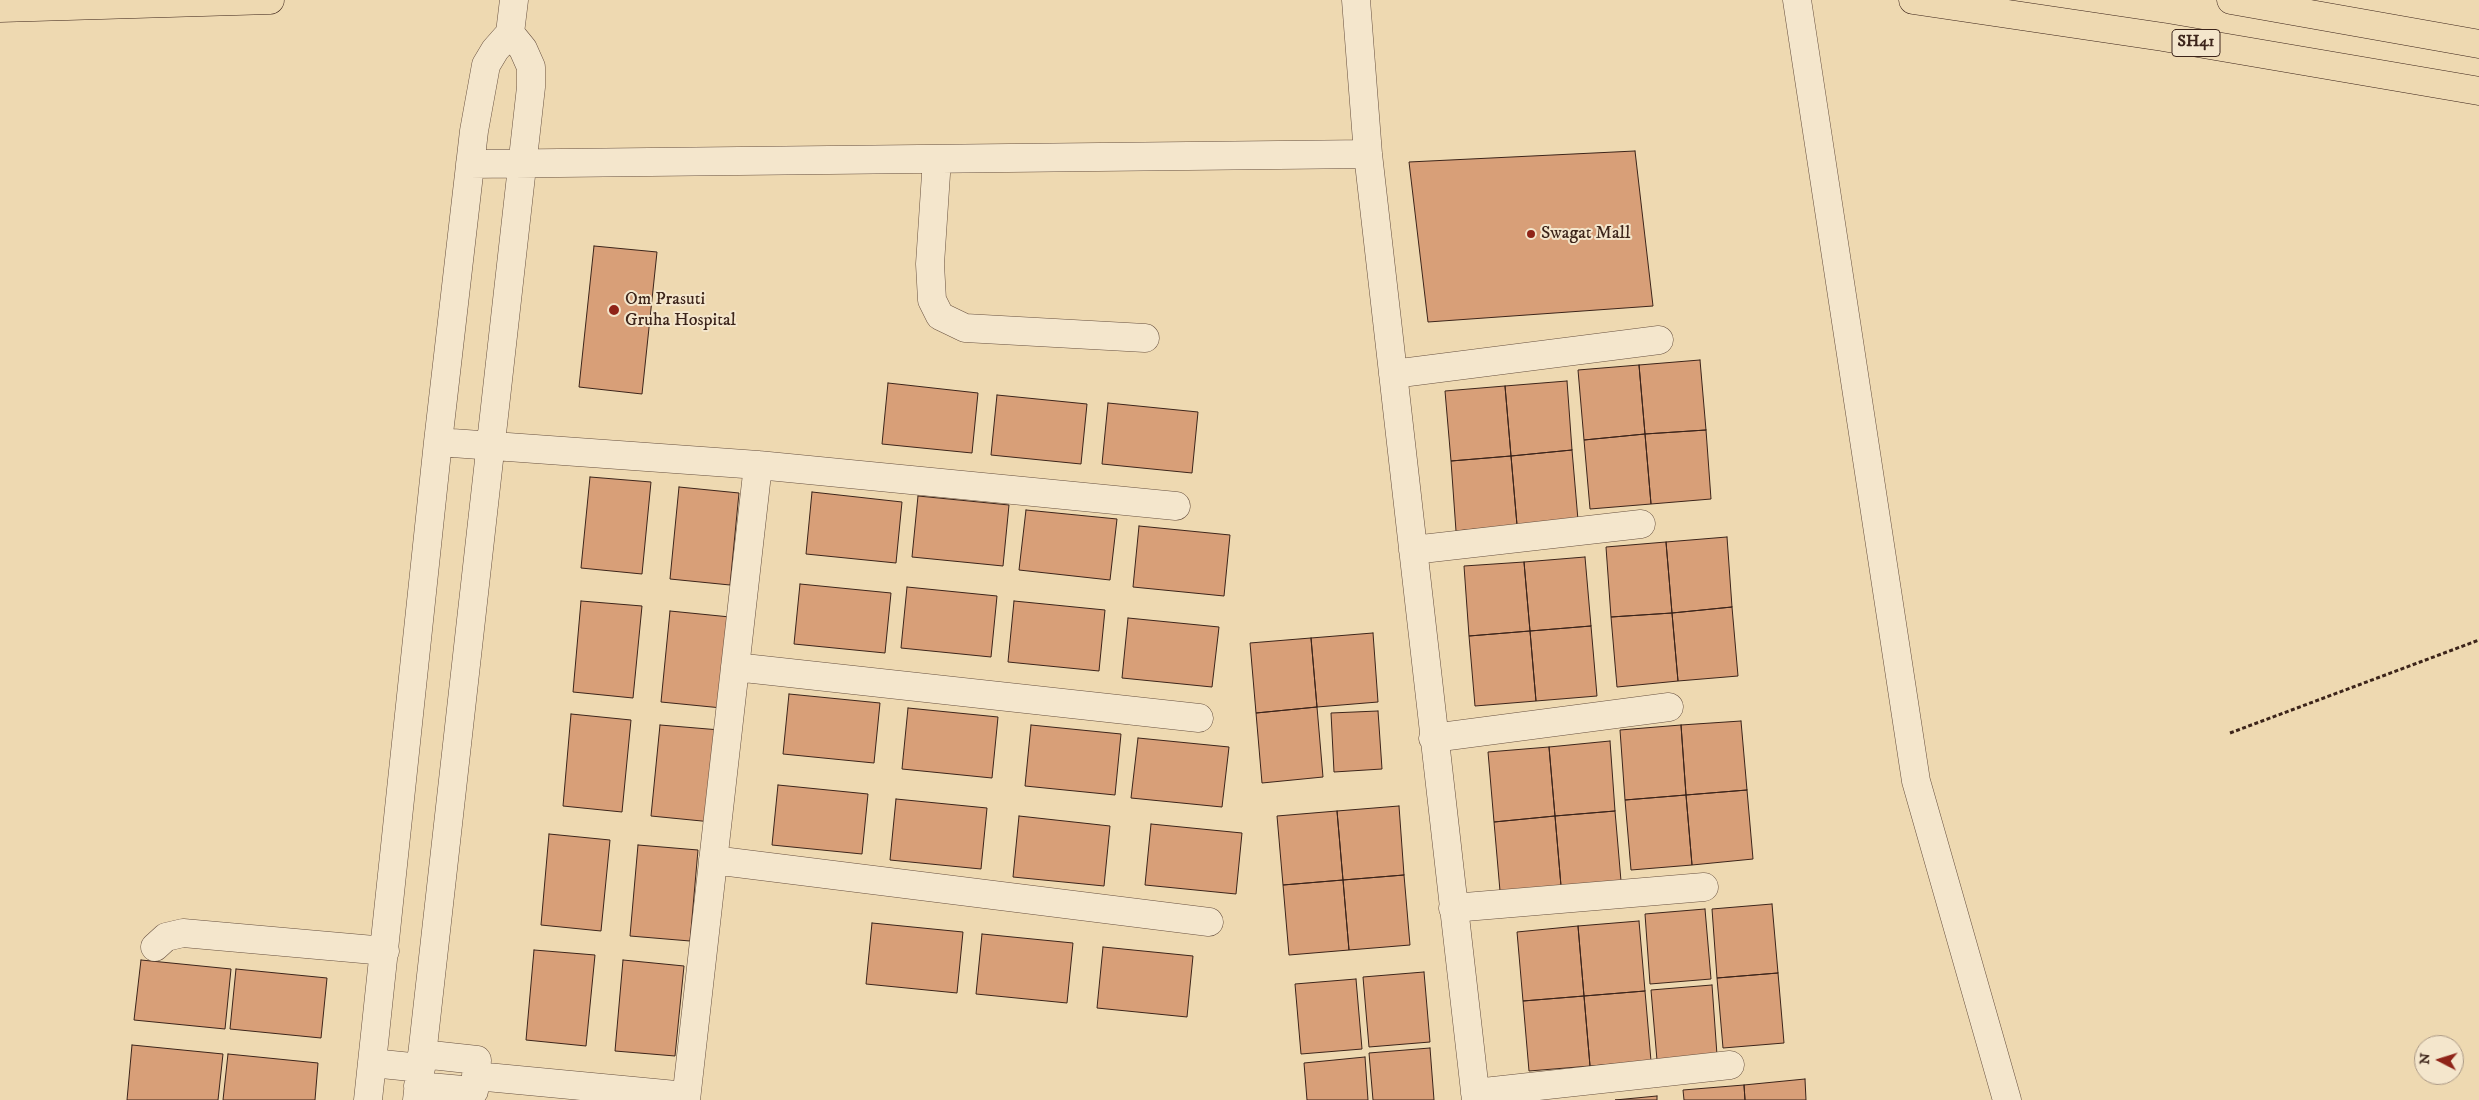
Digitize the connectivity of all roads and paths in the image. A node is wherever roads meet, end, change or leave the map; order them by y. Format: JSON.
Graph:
{"nodes":[{"id":1,"x":270,"y":0,"type":"edge"},
{"id":2,"x":514,"y":0,"type":"edge"},
{"id":3,"x":1356,"y":0,"type":"edge"},
{"id":4,"x":1797,"y":0,"type":"edge"},
{"id":5,"x":1913,"y":0,"type":"edge"},
{"id":6,"x":2231,"y":0,"type":"edge"},
{"id":7,"x":0,"y":8,"type":"edge"},
{"id":8,"x":510,"y":33,"type":"junction"},
{"id":9,"x":2479,"y":44,"type":"edge"},
{"id":10,"x":2479,"y":91,"type":"edge"},
{"id":11,"x":1368,"y":154,"type":"junction"},
{"id":12,"x":937,"y":159,"type":"junction"},
{"id":13,"x":523,"y":163,"type":"junction"},
{"id":14,"x":470,"y":164,"type":"junction"},
{"id":15,"x":1145,"y":338,"type":"dead end"},
{"id":16,"x":1659,"y":340,"type":"dead end"},
{"id":17,"x":1393,"y":374,"type":"junction"},
{"id":18,"x":438,"y":442,"type":"junction"},
{"id":19,"x":490,"y":447,"type":"junction"},
{"id":20,"x":758,"y":465,"type":"junction"},
{"id":21,"x":1176,"y":506,"type":"dead end"},
{"id":22,"x":1641,"y":524,"type":"dead end"},
{"id":23,"x":1413,"y":550,"type":"junction"},
{"id":24,"x":2479,"y":640,"type":"edge"},
{"id":25,"x":735,"y":667,"type":"junction"},
{"id":26,"x":1669,"y":707,"type":"dead end"},
{"id":27,"x":1199,"y":718,"type":"dead end"},
{"id":28,"x":2230,"y":733,"type":"dead end"},
{"id":29,"x":1433,"y":738,"type":"junction"},
{"id":30,"x":713,"y":860,"type":"junction"},
{"id":31,"x":1704,"y":887,"type":"dead end"},
{"id":32,"x":1453,"y":908,"type":"junction"},
{"id":33,"x":1209,"y":922,"type":"dead end"},
{"id":34,"x":155,"y":948,"type":"dead end"},
{"id":35,"x":385,"y":950,"type":"junction"},
{"id":36,"x":372,"y":1063,"type":"junction"},
{"id":37,"x":1730,"y":1065,"type":"dead end"},
{"id":38,"x":419,"y":1077,"type":"edge"},
{"id":39,"x":1476,"y":1097,"type":"edge"},
{"id":40,"x":686,"y":1098,"type":"edge"},
{"id":41,"x":368,"y":1100,"type":"edge"},
{"id":42,"x":2007,"y":1100,"type":"edge"}],
"edges":[{"from":1,"to":7,"type":"main road"},
{"from":2,"to":8,"type":"street"},
{"from":3,"to":11,"type":"street"},
{"from":4,"to":42,"type":"street"},
{"from":5,"to":10,"type":"main road","number":"SH41"},
{"from":6,"to":9,"type":"main road"},
{"from":8,"to":13,"type":"street"},
{"from":8,"to":14,"type":"street"},
{"from":11,"to":12,"type":"street"},
{"from":11,"to":17,"type":"street"},
{"from":12,"to":13,"type":"street"},
{"from":12,"to":15,"type":"street"},
{"from":13,"to":14,"type":"street"},
{"from":13,"to":19,"type":"street"},
{"from":14,"to":18,"type":"street"},
{"from":16,"to":17,"type":"street"},
{"from":17,"to":23,"type":"street"},
{"from":18,"to":19,"type":"street"},
{"from":18,"to":35,"type":"street"},
{"from":19,"to":20,"type":"street"},
{"from":19,"to":38,"type":"street"},
{"from":20,"to":21,"type":"street"},
{"from":20,"to":25,"type":"street"},
{"from":22,"to":23,"type":"street"},
{"from":23,"to":29,"type":"street"},
{"from":24,"to":28,"type":"path"},
{"from":25,"to":27,"type":"street"},
{"from":25,"to":30,"type":"street"},
{"from":26,"to":29,"type":"street"},
{"from":29,"to":32,"type":"street"},
{"from":30,"to":33,"type":"street"},
{"from":30,"to":40,"type":"street"},
{"from":31,"to":32,"type":"street"},
{"from":32,"to":39,"type":"street"},
{"from":34,"to":35,"type":"street"},
{"from":35,"to":36,"type":"street"},
{"from":36,"to":38,"type":"street"},
{"from":36,"to":41,"type":"street"},
{"from":37,"to":39,"type":"street"},
{"from":38,"to":40,"type":"street"}]}
